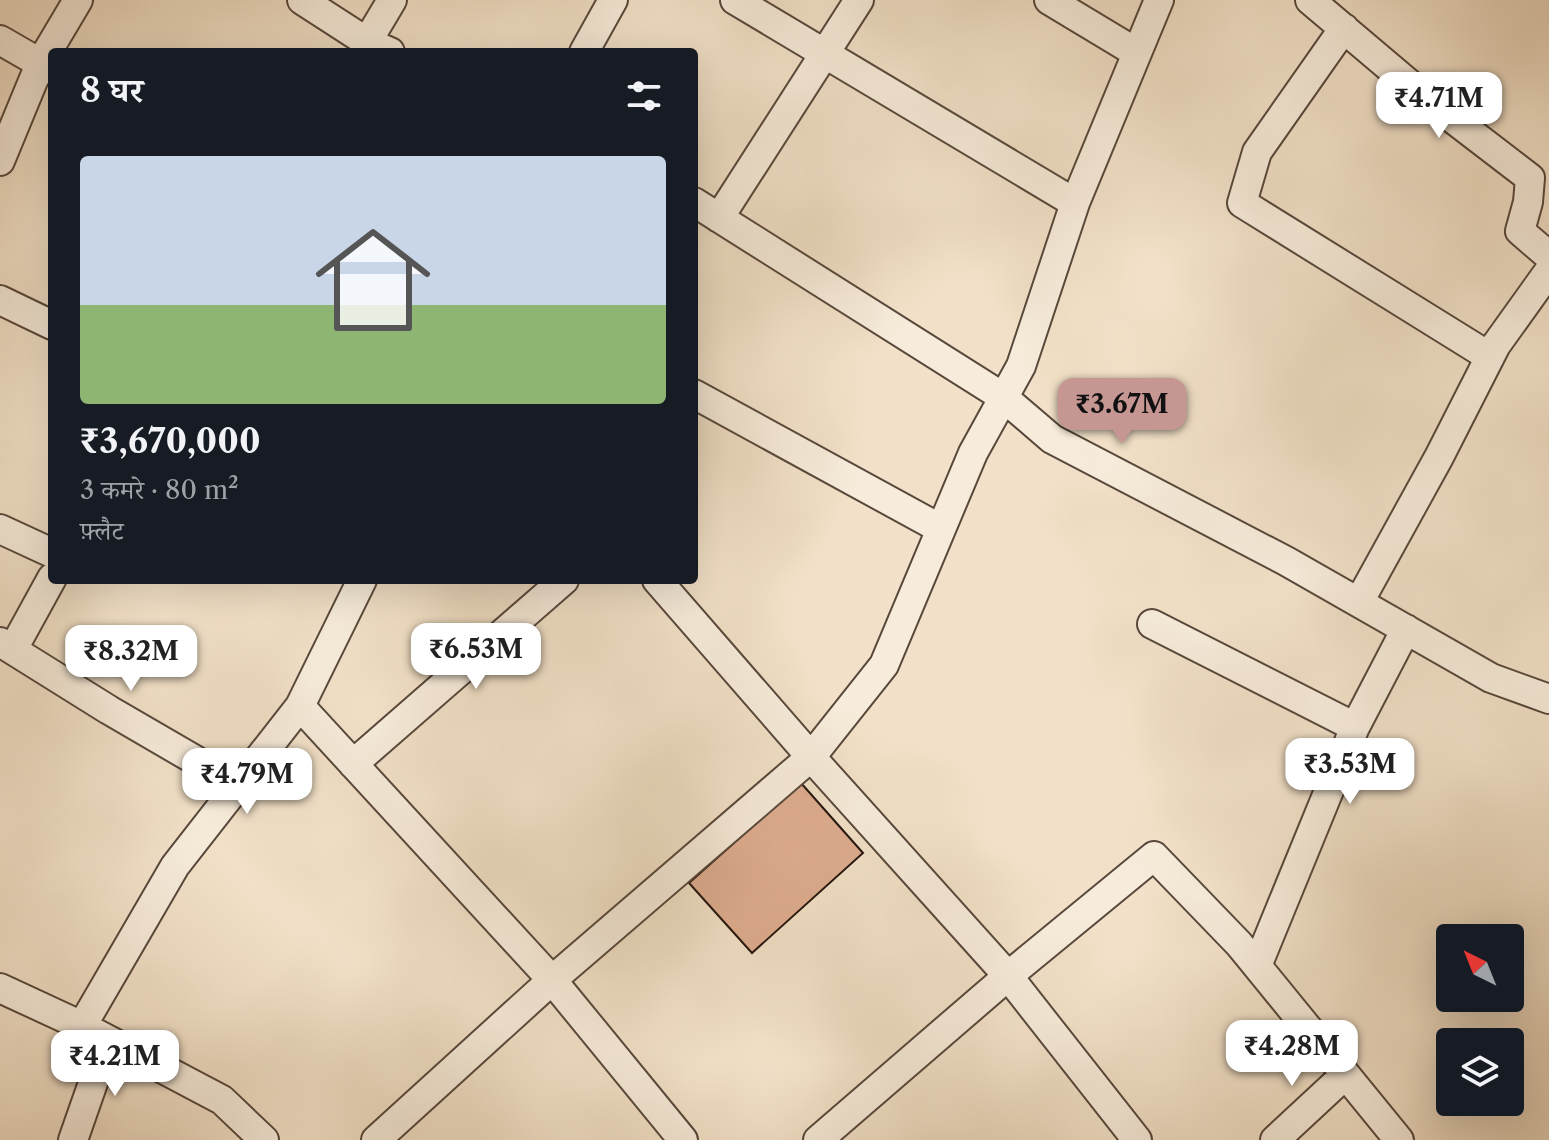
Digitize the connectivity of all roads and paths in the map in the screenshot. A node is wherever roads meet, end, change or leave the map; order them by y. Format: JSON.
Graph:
{"nodes":[{"id":1,"x":78,"y":0,"type":"edge"},
{"id":2,"x":302,"y":0,"type":"edge"},
{"id":3,"x":392,"y":0,"type":"edge"},
{"id":4,"x":613,"y":0,"type":"edge"},
{"id":5,"x":735,"y":0,"type":"edge"},
{"id":6,"x":859,"y":0,"type":"edge"},
{"id":7,"x":1049,"y":0,"type":"edge"},
{"id":8,"x":1159,"y":0,"type":"edge"},
{"id":9,"x":1310,"y":0,"type":"edge"},
{"id":10,"x":1344,"y":28,"type":"junction"},
{"id":11,"x":0,"y":40,"type":"edge"},
{"id":12,"x":378,"y":47,"type":"edge"},
{"id":13,"x":55,"y":48,"type":"edge"},
{"id":14,"x":586,"y":48,"type":"edge"},
{"id":15,"x":827,"y":53,"type":"junction"},
{"id":16,"x":1137,"y":53,"type":"junction"},
{"id":17,"x":46,"y":67,"type":"edge"},
{"id":18,"x":0,"y":161,"type":"edge"},
{"id":19,"x":1075,"y":203,"type":"junction"},
{"id":20,"x":698,"y":205,"type":"edge"},
{"id":21,"x":719,"y":218,"type":"junction"},
{"id":22,"x":1549,"y":256,"type":"edge"},
{"id":23,"x":1549,"y":271,"type":"edge"},
{"id":24,"x":0,"y":300,"type":"edge"},
{"id":25,"x":48,"y":323,"type":"edge"},
{"id":26,"x":1490,"y":357,"type":"junction"},
{"id":27,"x":698,"y":396,"type":"edge"},
{"id":28,"x":1003,"y":397,"type":"junction"},
{"id":29,"x":0,"y":529,"type":"edge"},
{"id":30,"x":941,"y":529,"type":"junction"},
{"id":31,"x":48,"y":551,"type":"edge"},
{"id":32,"x":48,"y":584,"type":"edge"},
{"id":33,"x":360,"y":584,"type":"edge"},
{"id":34,"x":559,"y":584,"type":"edge"},
{"id":35,"x":660,"y":584,"type":"edge"},
{"id":36,"x":1359,"y":602,"type":"junction"},
{"id":37,"x":1152,"y":624,"type":"dead end"},
{"id":38,"x":1406,"y":629,"type":"junction"},
{"id":39,"x":7,"y":646,"type":"edge"},
{"id":40,"x":1549,"y":699,"type":"edge"},
{"id":41,"x":300,"y":706,"type":"junction"},
{"id":42,"x":1355,"y":727,"type":"junction"},
{"id":43,"x":811,"y":757,"type":"junction"},
{"id":44,"x":353,"y":764,"type":"junction"},
{"id":45,"x":238,"y":785,"type":"junction"},
{"id":46,"x":1257,"y":966,"type":"junction"},
{"id":47,"x":1008,"y":976,"type":"junction"},
{"id":48,"x":552,"y":980,"type":"junction"},
{"id":49,"x":0,"y":988,"type":"edge"},
{"id":50,"x":82,"y":1026,"type":"junction"},
{"id":51,"x":108,"y":1040,"type":"junction"},
{"id":52,"x":1345,"y":1075,"type":"junction"},
{"id":53,"x":73,"y":1140,"type":"edge"},
{"id":54,"x":264,"y":1140,"type":"edge"},
{"id":55,"x":376,"y":1140,"type":"edge"},
{"id":56,"x":683,"y":1140,"type":"edge"},
{"id":57,"x":818,"y":1140,"type":"edge"},
{"id":58,"x":1137,"y":1140,"type":"edge"},
{"id":59,"x":1275,"y":1140,"type":"edge"},
{"id":60,"x":1399,"y":1140,"type":"edge"}],
"edges":[{"from":1,"to":13,"type":"street"},
{"from":2,"to":12,"type":"street"},
{"from":3,"to":12,"type":"street"},
{"from":4,"to":14,"type":"street"},
{"from":5,"to":15,"type":"street"},
{"from":6,"to":15,"type":"street"},
{"from":7,"to":16,"type":"street"},
{"from":8,"to":16,"type":"street"},
{"from":9,"to":10,"type":"street"},
{"from":10,"to":22,"type":"street"},
{"from":10,"to":26,"type":"street"},
{"from":11,"to":17,"type":"street"},
{"from":15,"to":19,"type":"street"},
{"from":15,"to":21,"type":"street"},
{"from":16,"to":19,"type":"street"},
{"from":17,"to":18,"type":"street"},
{"from":19,"to":28,"type":"street"},
{"from":20,"to":21,"type":"street"},
{"from":21,"to":28,"type":"street"},
{"from":23,"to":26,"type":"street"},
{"from":24,"to":25,"type":"street"},
{"from":26,"to":36,"type":"street"},
{"from":27,"to":30,"type":"street"},
{"from":28,"to":30,"type":"street"},
{"from":28,"to":36,"type":"street"},
{"from":29,"to":31,"type":"street"},
{"from":30,"to":43,"type":"street"},
{"from":32,"to":39,"type":"street"},
{"from":33,"to":41,"type":"street"},
{"from":34,"to":44,"type":"street"},
{"from":35,"to":43,"type":"street"},
{"from":36,"to":38,"type":"street"},
{"from":37,"to":42,"type":"street"},
{"from":38,"to":40,"type":"street"},
{"from":38,"to":42,"type":"street"},
{"from":39,"to":45,"type":"street"},
{"from":41,"to":44,"type":"street"},
{"from":41,"to":45,"type":"street"},
{"from":42,"to":46,"type":"street"},
{"from":43,"to":47,"type":"street"},
{"from":43,"to":48,"type":"street"},
{"from":44,"to":48,"type":"street"},
{"from":45,"to":50,"type":"street"},
{"from":46,"to":47,"type":"street"},
{"from":46,"to":52,"type":"street"},
{"from":47,"to":57,"type":"street"},
{"from":47,"to":58,"type":"street"},
{"from":48,"to":55,"type":"street"},
{"from":48,"to":56,"type":"street"},
{"from":49,"to":50,"type":"street"},
{"from":50,"to":51,"type":"street"},
{"from":51,"to":53,"type":"street"},
{"from":51,"to":54,"type":"street"},
{"from":52,"to":59,"type":"street"},
{"from":52,"to":60,"type":"street"}]}
